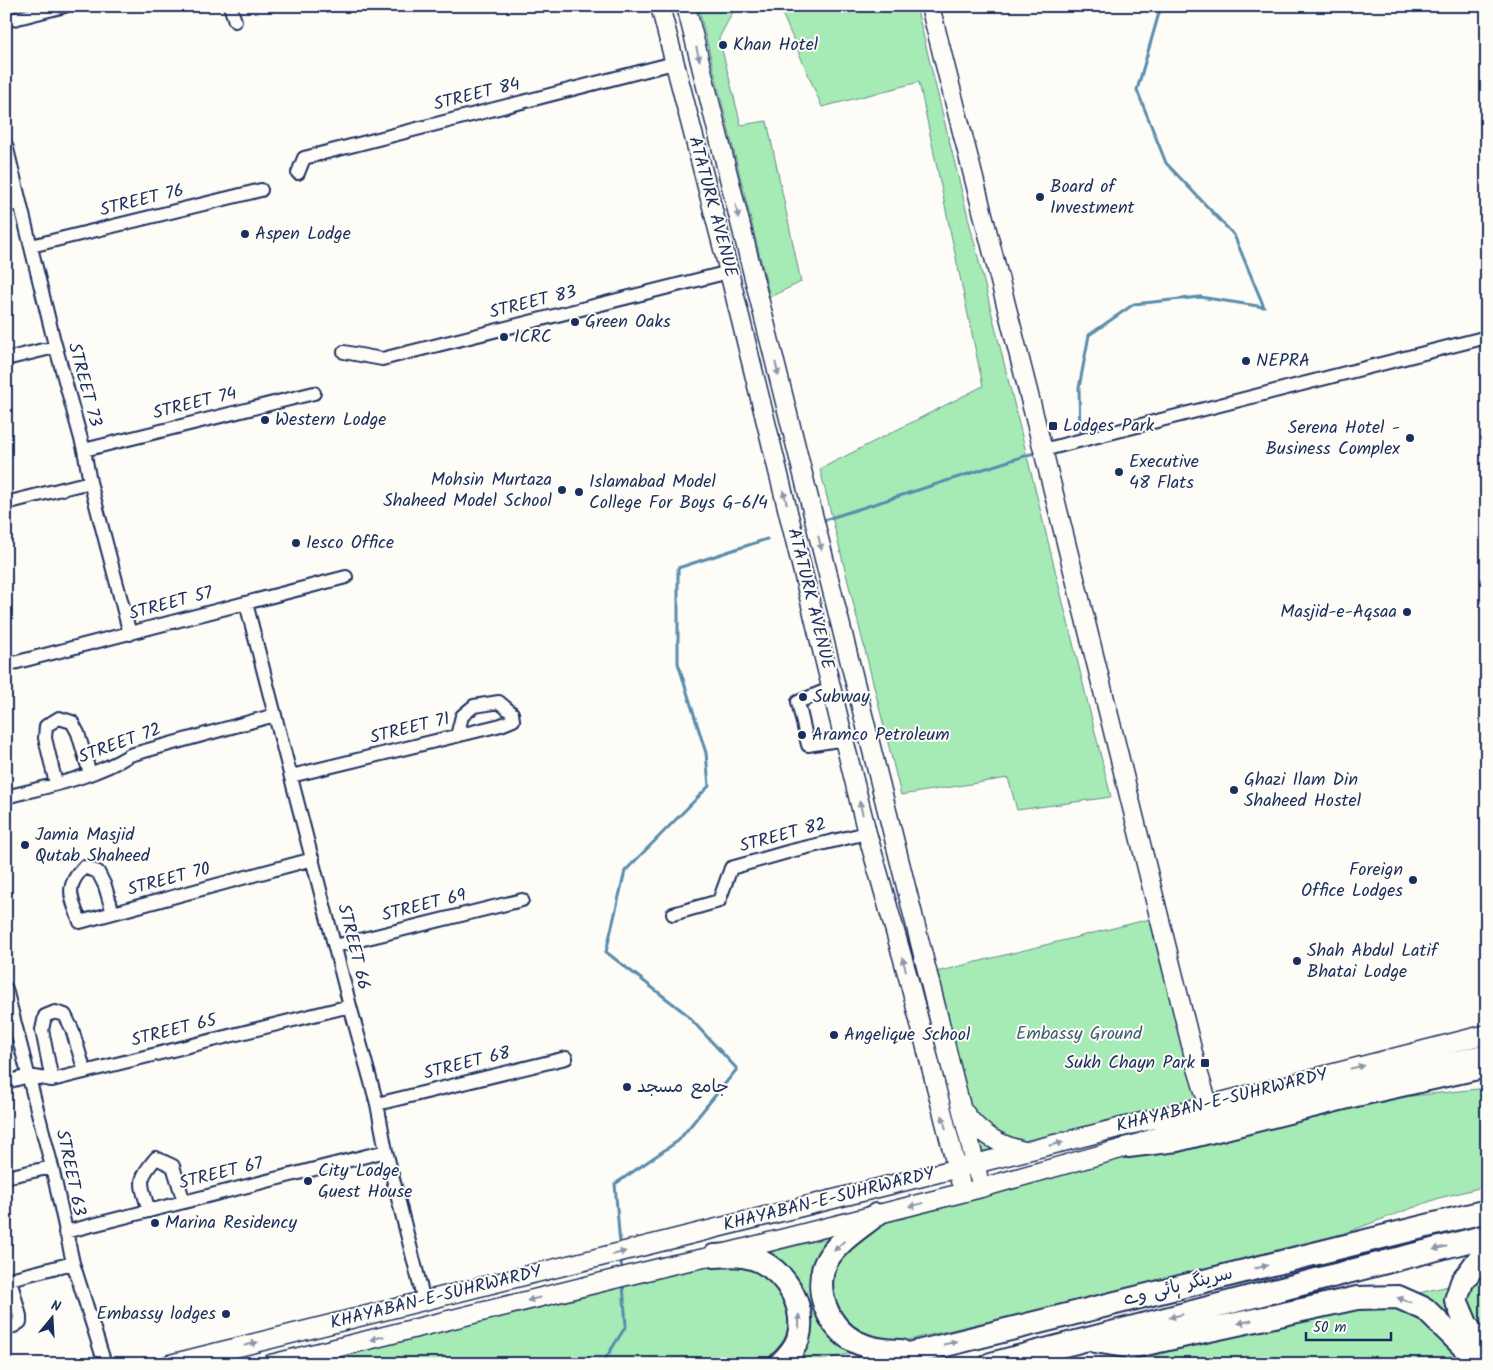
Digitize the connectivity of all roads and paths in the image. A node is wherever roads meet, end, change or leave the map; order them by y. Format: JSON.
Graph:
{"nodes":[{"id":1,"x":65,"y":6,"type":"edge"},
{"id":2,"x":230,"y":6,"type":"edge"},
{"id":3,"x":660,"y":6,"type":"edge"},
{"id":4,"x":686,"y":6,"type":"edge"},
{"id":5,"x":930,"y":6,"type":"edge"},
{"id":6,"x":6,"y":21,"type":"edge"},
{"id":7,"x":235,"y":21,"type":"dead end"},
{"id":8,"x":674,"y":63,"type":"junction"},
{"id":9,"x":6,"y":145,"type":"edge"},
{"id":10,"x":298,"y":173,"type":"dead end"},
{"id":11,"x":261,"y":190,"type":"dead end"},
{"id":12,"x":20,"y":202,"type":"junction"},
{"id":13,"x":6,"y":206,"type":"edge"},
{"id":14,"x":31,"y":246,"type":"junction"},
{"id":15,"x":729,"y":272,"type":"junction"},
{"id":16,"x":763,"y":314,"type":"junction"},
{"id":17,"x":741,"y":321,"type":"junction"},
{"id":18,"x":1487,"y":337,"type":"edge"},
{"id":19,"x":55,"y":347,"type":"junction"},
{"id":20,"x":344,"y":352,"type":"dead end"},
{"id":21,"x":6,"y":359,"type":"edge"},
{"id":22,"x":314,"y":393,"type":"dead end"},
{"id":23,"x":84,"y":450,"type":"junction"},
{"id":24,"x":1043,"y":450,"type":"junction"},
{"id":25,"x":90,"y":482,"type":"junction"},
{"id":26,"x":6,"y":503,"type":"edge"},
{"id":27,"x":346,"y":577,"type":"dead end"},
{"id":28,"x":246,"y":603,"type":"junction"},
{"id":29,"x":130,"y":634,"type":"junction"},
{"id":30,"x":6,"y":665,"type":"edge"},
{"id":31,"x":832,"y":688,"type":"junction"},
{"id":32,"x":275,"y":715,"type":"junction"},
{"id":33,"x":457,"y":736,"type":"junction"},
{"id":34,"x":844,"y":739,"type":"junction"},
{"id":35,"x":90,"y":774,"type":"junction"},
{"id":36,"x":291,"y":776,"type":"junction"},
{"id":37,"x":56,"y":784,"type":"junction"},
{"id":38,"x":6,"y":797,"type":"edge"},
{"id":39,"x":867,"y":832,"type":"junction"},
{"id":40,"x":312,"y":859,"type":"junction"},
{"id":41,"x":522,"y":900,"type":"dead end"},
{"id":42,"x":113,"y":913,"type":"junction"},
{"id":43,"x":673,"y":914,"type":"dead end"},
{"id":44,"x":335,"y":946,"type":"junction"},
{"id":45,"x":6,"y":989,"type":"edge"},
{"id":46,"x":350,"y":1006,"type":"junction"},
{"id":47,"x":1487,"y":1034,"type":"edge"},
{"id":48,"x":1487,"y":1053,"type":"edge"},
{"id":49,"x":566,"y":1058,"type":"dead end"},
{"id":50,"x":1487,"y":1067,"type":"edge"},
{"id":51,"x":85,"y":1072,"type":"junction"},
{"id":52,"x":29,"y":1076,"type":"junction"},
{"id":53,"x":52,"y":1080,"type":"junction"},
{"id":54,"x":6,"y":1082,"type":"edge"},
{"id":55,"x":377,"y":1104,"type":"junction"},
{"id":56,"x":1208,"y":1104,"type":"junction"},
{"id":57,"x":962,"y":1108,"type":"junction"},
{"id":58,"x":1128,"y":1147,"type":"junction"},
{"id":59,"x":386,"y":1151,"type":"junction"},
{"id":60,"x":1024,"y":1152,"type":"junction"},
{"id":61,"x":975,"y":1164,"type":"junction"},
{"id":62,"x":52,"y":1167,"type":"junction"},
{"id":63,"x":956,"y":1169,"type":"junction"},
{"id":64,"x":6,"y":1177,"type":"edge"},
{"id":65,"x":982,"y":1188,"type":"junction"},
{"id":66,"x":963,"y":1192,"type":"junction"},
{"id":67,"x":1487,"y":1196,"type":"edge"},
{"id":68,"x":184,"y":1202,"type":"junction"},
{"id":69,"x":148,"y":1211,"type":"junction"},
{"id":70,"x":1487,"y":1211,"type":"edge"},
{"id":71,"x":876,"y":1215,"type":"junction"},
{"id":72,"x":65,"y":1232,"type":"junction"},
{"id":73,"x":1487,"y":1236,"type":"edge"},
{"id":74,"x":1364,"y":1242,"type":"junction"},
{"id":75,"x":1487,"y":1248,"type":"edge"},
{"id":76,"x":714,"y":1256,"type":"junction"},
{"id":77,"x":73,"y":1263,"type":"junction"},
{"id":78,"x":564,"y":1267,"type":"junction"},
{"id":79,"x":8,"y":1280,"type":"edge"},
{"id":80,"x":563,"y":1292,"type":"junction"},
{"id":81,"x":424,"y":1301,"type":"junction"},
{"id":82,"x":6,"y":1327,"type":"edge"},
{"id":83,"x":1086,"y":1339,"type":"junction"},
{"id":84,"x":1487,"y":1350,"type":"edge"},
{"id":85,"x":916,"y":1351,"type":"junction"},
{"id":86,"x":104,"y":1364,"type":"edge"},
{"id":87,"x":170,"y":1364,"type":"edge"},
{"id":88,"x":271,"y":1364,"type":"edge"},
{"id":89,"x":780,"y":1364,"type":"edge"},
{"id":90,"x":868,"y":1364,"type":"edge"},
{"id":91,"x":991,"y":1364,"type":"edge"},
{"id":92,"x":1481,"y":1364,"type":"edge"}],
"edges":[{"from":1,"to":6,"type":"street"},
{"from":2,"to":7,"type":"street"},
{"from":3,"to":8,"type":"street","name":"ATATURK AVENUE"},
{"from":4,"to":16,"type":"street","name":"ATATURK AVENUE","one_way":true},
{"from":5,"to":24,"type":"street"},
{"from":8,"to":10,"type":"street","name":"STREET 84"},
{"from":8,"to":15,"type":"street","name":"ATATURK AVENUE"},
{"from":9,"to":12,"type":"street","name":"STREET 73"},
{"from":11,"to":14,"type":"street","name":"STREET 76"},
{"from":12,"to":13,"type":"street"},
{"from":12,"to":14,"type":"street","name":"STREET 73"},
{"from":14,"to":19,"type":"street","name":"STREET 73"},
{"from":15,"to":17,"type":"street","name":"ATATURK AVENUE"},
{"from":15,"to":20,"type":"street","name":"STREET 83"},
{"from":16,"to":17,"type":"street"},
{"from":16,"to":57,"type":"street","name":"ATATURK AVENUE","one_way":true},
{"from":31,"to":17,"type":"street","name":"ATATURK AVENUE","one_way":true},
{"from":18,"to":24,"type":"street"},
{"from":19,"to":21,"type":"street"},
{"from":19,"to":23,"type":"street","name":"STREET 73"},
{"from":22,"to":23,"type":"street","name":"STREET 74"},
{"from":23,"to":25,"type":"street","name":"STREET 73"},
{"from":24,"to":56,"type":"street"},
{"from":25,"to":26,"type":"street"},
{"from":25,"to":29,"type":"street","name":"STREET 73"},
{"from":27,"to":28,"type":"street","name":"STREET 57"},
{"from":28,"to":29,"type":"street","name":"STREET 57"},
{"from":28,"to":32,"type":"street","name":"STREET 66"},
{"from":29,"to":30,"type":"street","name":"STREET 57"},
{"from":31,"to":34,"type":"street","name":"ATATURK AVENUE"},
{"from":31,"to":34,"type":"street"},
{"from":32,"to":35,"type":"street","name":"STREET 72"},
{"from":32,"to":36,"type":"street","name":"STREET 66"},
{"from":33,"to":33,"type":"street","name":"STREET 71"},
{"from":33,"to":36,"type":"street","name":"STREET 71"},
{"from":39,"to":34,"type":"street","name":"ATATURK AVENUE","one_way":true},
{"from":35,"to":37,"type":"street","name":"STREET 72"},
{"from":35,"to":37,"type":"street"},
{"from":36,"to":40,"type":"street","name":"STREET 66"},
{"from":37,"to":38,"type":"street","name":"STREET 72"},
{"from":39,"to":43,"type":"street","name":"STREET 82"},
{"from":63,"to":39,"type":"street","name":"ATATURK AVENUE","one_way":true},
{"from":40,"to":42,"type":"street","name":"STREET 70"},
{"from":40,"to":44,"type":"street","name":"STREET 66"},
{"from":41,"to":44,"type":"street","name":"STREET 69"},
{"from":42,"to":42,"type":"street","name":"STREET 70"},
{"from":44,"to":46,"type":"street","name":"STREET 66"},
{"from":45,"to":52,"type":"street","name":"STREET 63"},
{"from":46,"to":51,"type":"street","name":"STREET 65"},
{"from":46,"to":55,"type":"street","name":"STREET 66"},
{"from":56,"to":47,"type":"street","name":"KHAYABAN-E-SUHRWARDY","one_way":true},
{"from":48,"to":58,"type":"street","name":"KHAYABAN-E-SUHRWARDY"},
{"from":49,"to":55,"type":"street","name":"STREET 68"},
{"from":50,"to":58,"type":"main road"},
{"from":51,"to":53,"type":"street","name":"STREET 65"},
{"from":51,"to":53,"type":"street"},
{"from":52,"to":53,"type":"street","name":"STREET 65"},
{"from":52,"to":54,"type":"street","name":"STREET 65"},
{"from":52,"to":62,"type":"street","name":"STREET 63"},
{"from":55,"to":59,"type":"street","name":"STREET 66"},
{"from":60,"to":56,"type":"street","name":"KHAYABAN-E-SUHRWARDY","one_way":true},
{"from":57,"to":60,"type":"street"},
{"from":57,"to":61,"type":"street","name":"ATATURK AVENUE"},
{"from":58,"to":65,"type":"street","name":"KHAYABAN-E-SUHRWARDY"},
{"from":59,"to":68,"type":"street","name":"STREET 67"},
{"from":59,"to":81,"type":"street","name":"STREET 66"},
{"from":60,"to":61,"type":"street","name":"KHAYABAN-E-SUHRWARDY"},
{"from":61,"to":63,"type":"street","name":"KHAYABAN-E-SUHRWARDY"},
{"from":61,"to":65,"type":"street","name":"ATATURK AVENUE"},
{"from":62,"to":64,"type":"street"},
{"from":62,"to":72,"type":"street","name":"STREET 63"},
{"from":63,"to":66,"type":"street","name":"ATATURK AVENUE"},
{"from":78,"to":63,"type":"street","name":"KHAYABAN-E-SUHRWARDY","one_way":true},
{"from":65,"to":66,"type":"street","name":"KHAYABAN-E-SUHRWARDY"},
{"from":66,"to":71,"type":"street","name":"KHAYABAN-E-SUHRWARDY","one_way":true},
{"from":67,"to":74,"type":"highway"},
{"from":68,"to":69,"type":"street","name":"STREET 67"},
{"from":68,"to":69,"type":"street"},
{"from":69,"to":72,"type":"street","name":"STREET 67"},
{"from":70,"to":74,"type":"highway","name":"سرینگر ہائی وے"},
{"from":71,"to":76,"type":"street","name":"KHAYABAN-E-SUHRWARDY"},
{"from":71,"to":85,"type":"highway","one_way":true},
{"from":72,"to":77,"type":"street","name":"STREET 63"},
{"from":73,"to":83,"type":"highway","name":"سرینگر ہائی وے","one_way":true},
{"from":85,"to":74,"type":"highway","name":"سرینگر ہائی وے","one_way":true},
{"from":75,"to":84,"type":"highway"},
{"from":76,"to":80,"type":"street","name":"KHAYABAN-E-SUHRWARDY"},
{"from":89,"to":76,"type":"highway","one_way":true},
{"from":77,"to":79,"type":"street"},
{"from":77,"to":86,"type":"street","name":"STREET 63"},
{"from":78,"to":80,"type":"street"},
{"from":78,"to":81,"type":"street","name":"KHAYABAN-E-SUHRWARDY"},
{"from":79,"to":82,"type":"street"},
{"from":80,"to":88,"type":"street","name":"KHAYABAN-E-SUHRWARDY","one_way":true},
{"from":87,"to":81,"type":"street","name":"KHAYABAN-E-SUHRWARDY","one_way":true},
{"from":83,"to":91,"type":"highway","name":"سرینگر ہائی وے"},
{"from":92,"to":83,"type":"highway","one_way":true},
{"from":85,"to":90,"type":"highway","name":"سرینگر ہائی وے"}]}
